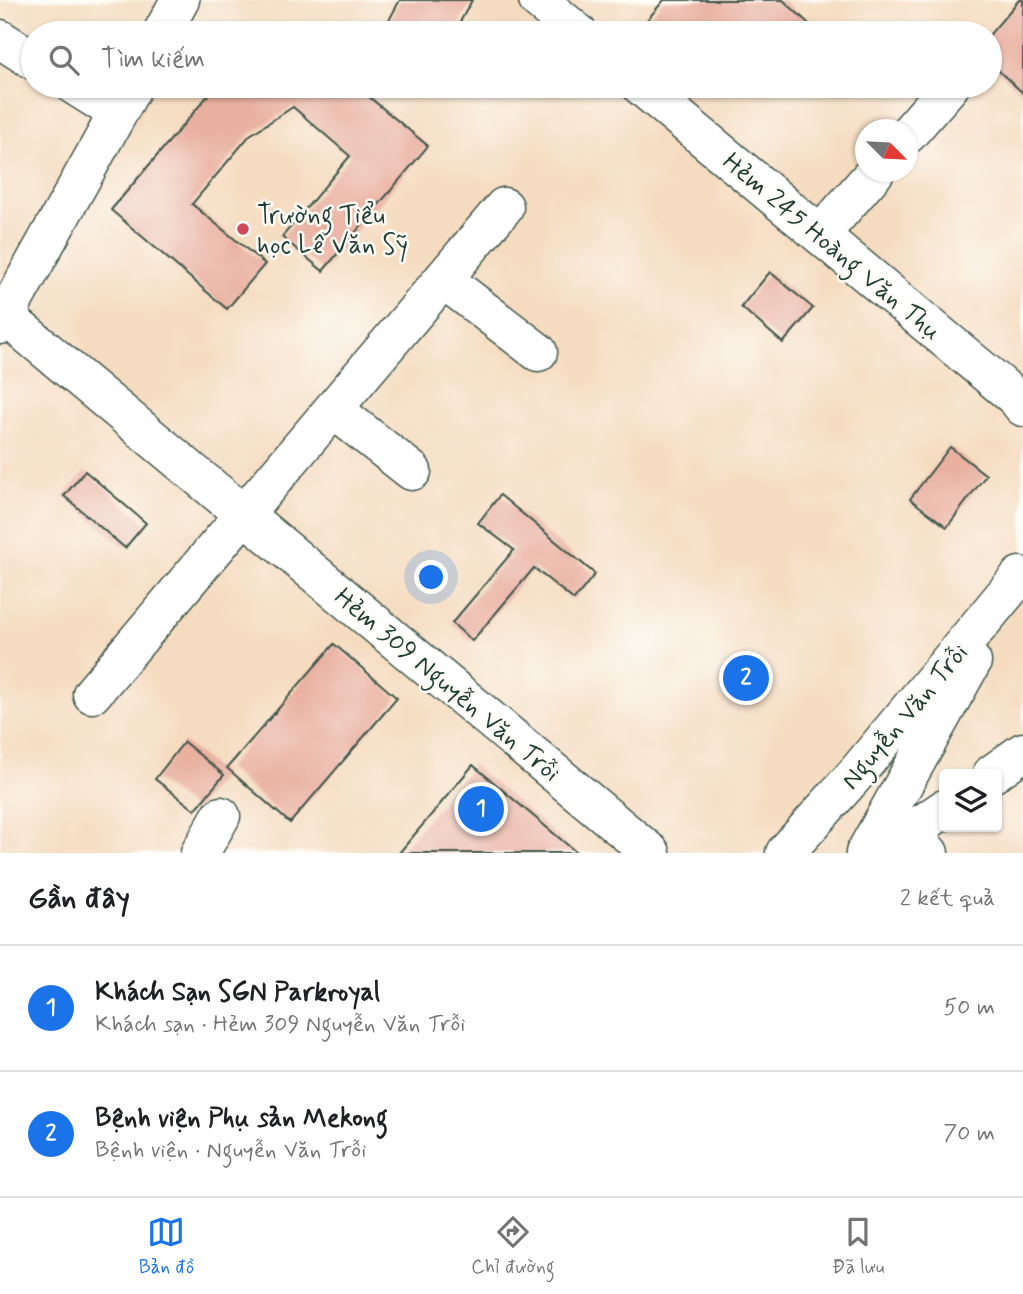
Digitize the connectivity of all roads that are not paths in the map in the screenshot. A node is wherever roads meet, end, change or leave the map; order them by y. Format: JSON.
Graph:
{"nodes":[{"id":1,"x":180,"y":0,"type":"edge"},
{"id":2,"x":538,"y":0,"type":"edge"},
{"id":3,"x":169,"y":21,"type":"edge"},
{"id":4,"x":563,"y":21,"type":"edge"},
{"id":5,"x":0,"y":39,"type":"edge"},
{"id":6,"x":21,"y":52,"type":"edge"},
{"id":7,"x":655,"y":98,"type":"edge"},
{"id":8,"x":940,"y":98,"type":"edge"},
{"id":9,"x":126,"y":99,"type":"edge"},
{"id":10,"x":918,"y":123,"type":"edge"},
{"id":11,"x":866,"y":182,"type":"edge"},
{"id":12,"x":504,"y":207,"type":"dead end"},
{"id":13,"x":820,"y":235,"type":"junction"},
{"id":14,"x":443,"y":279,"type":"junction"},
{"id":15,"x":3,"y":321,"type":"edge"},
{"id":16,"x":538,"y":352,"type":"dead end"},
{"id":17,"x":1023,"y":407,"type":"edge"},
{"id":18,"x":333,"y":409,"type":"junction"},
{"id":19,"x":412,"y":471,"type":"dead end"},
{"id":20,"x":244,"y":515,"type":"junction"},
{"id":21,"x":1022,"y":573,"type":"edge"},
{"id":22,"x":92,"y":694,"type":"dead end"},
{"id":23,"x":221,"y":816,"type":"dead end"},
{"id":24,"x":928,"y":834,"type":"edge"},
{"id":25,"x":200,"y":853,"type":"edge"},
{"id":26,"x":651,"y":853,"type":"edge"},
{"id":27,"x":785,"y":853,"type":"edge"},
{"id":28,"x":865,"y":853,"type":"edge"},
{"id":29,"x":880,"y":853,"type":"edge"}],
"edges":[{"from":1,"to":3,"type":"street"},
{"from":2,"to":4,"type":"street"},
{"from":5,"to":6,"type":"street"},
{"from":7,"to":13,"type":"street","name":"Hẻm 245 Hoàng Văn Thụ"},
{"from":8,"to":10,"type":"street"},
{"from":9,"to":15,"type":"street"},
{"from":11,"to":13,"type":"street"},
{"from":12,"to":14,"type":"street"},
{"from":13,"to":17,"type":"street","name":"Hẻm 245 Hoàng Văn Thụ"},
{"from":14,"to":16,"type":"street"},
{"from":14,"to":18,"type":"street"},
{"from":15,"to":20,"type":"street","name":"Hẻm 309 Nguyễn Văn Trỗi"},
{"from":18,"to":19,"type":"street"},
{"from":18,"to":20,"type":"street"},
{"from":20,"to":22,"type":"street"},
{"from":20,"to":26,"type":"street","name":"Hẻm 309 Nguyễn Văn Trỗi"},
{"from":21,"to":27,"type":"street","name":"Nguyễn Văn Trỗi"},
{"from":21,"to":28,"type":"street"},
{"from":23,"to":25,"type":"street"},
{"from":24,"to":29,"type":"street"}]}
